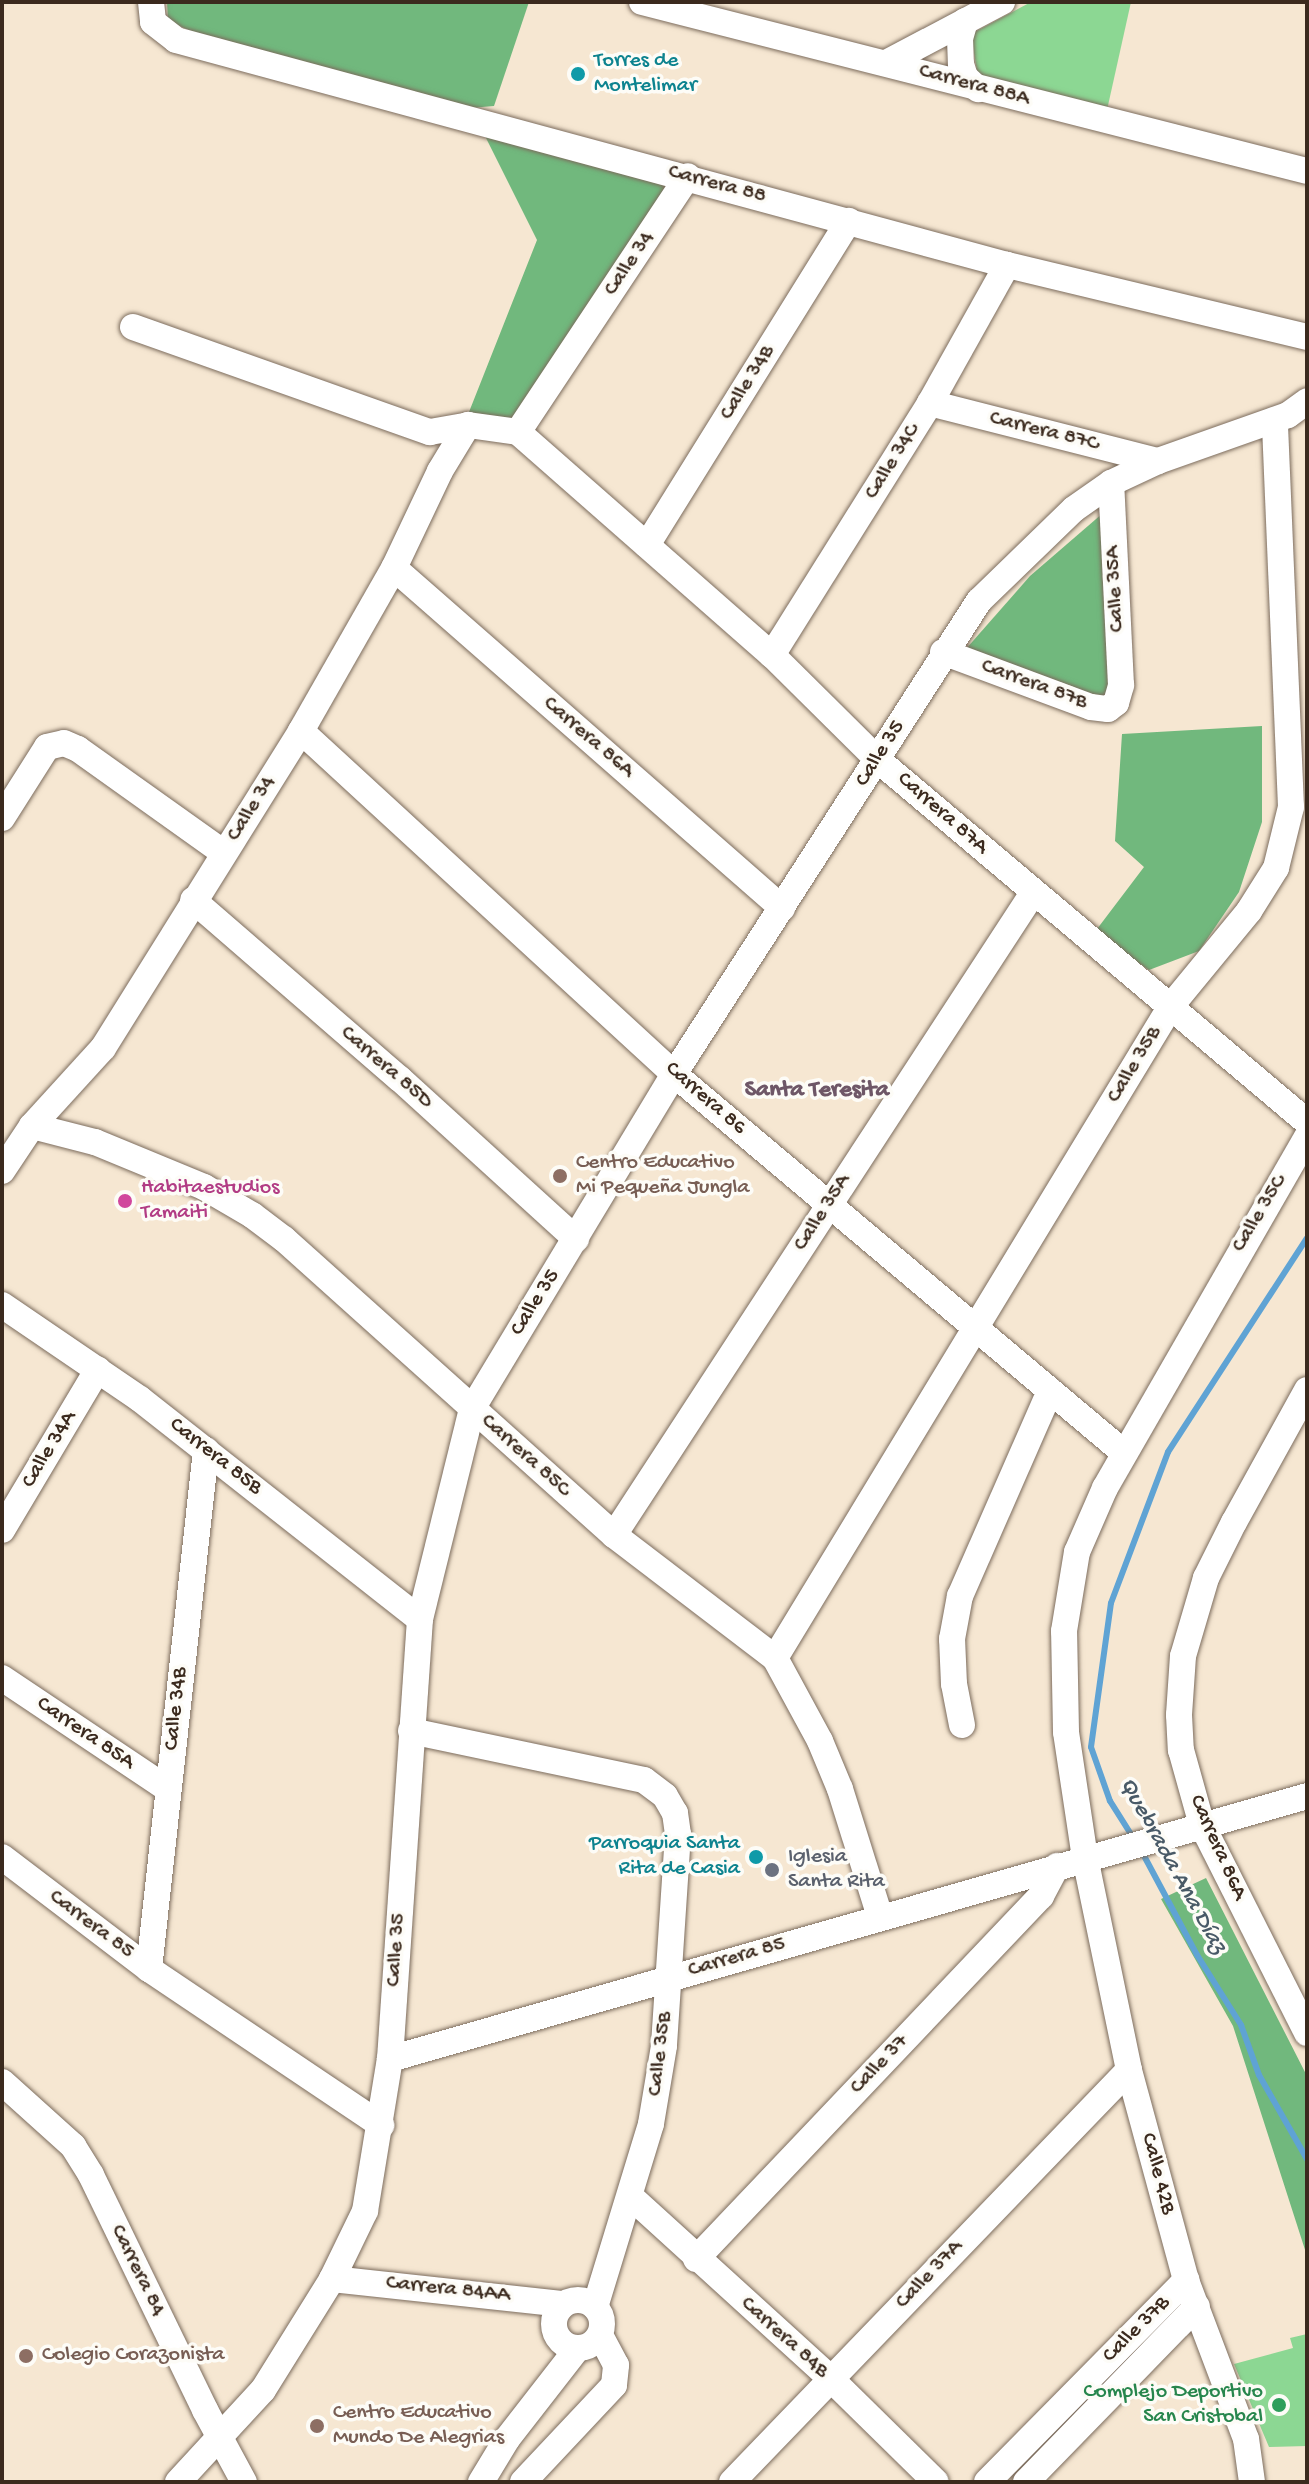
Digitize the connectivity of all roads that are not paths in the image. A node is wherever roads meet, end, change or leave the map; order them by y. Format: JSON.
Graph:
{"nodes":[{"id":1,"x":151,"y":2,"type":"edge"},
{"id":2,"x":642,"y":2,"type":"edge"},
{"id":3,"x":1002,"y":2,"type":"edge"},
{"id":4,"x":965,"y":21,"type":"junction"},
{"id":5,"x":888,"y":62,"type":"junction"},
{"id":6,"x":978,"y":89,"type":"junction"},
{"id":7,"x":1307,"y":171,"type":"edge"},
{"id":8,"x":688,"y":176,"type":"junction"},
{"id":9,"x":849,"y":221,"type":"junction"},
{"id":10,"x":1007,"y":265,"type":"junction"},
{"id":11,"x":133,"y":327,"type":"dead end"},
{"id":12,"x":1307,"y":337,"type":"edge"},
{"id":13,"x":930,"y":403,"type":"junction"},
{"id":14,"x":1296,"y":411,"type":"edge"},
{"id":15,"x":468,"y":425,"type":"junction"},
{"id":16,"x":518,"y":432,"type":"junction"},
{"id":17,"x":1158,"y":461,"type":"junction"},
{"id":18,"x":1111,"y":483,"type":"junction"},
{"id":19,"x":647,"y":545,"type":"junction"},
{"id":20,"x":394,"y":568,"type":"junction"},
{"id":21,"x":943,"y":652,"type":"junction"},
{"id":22,"x":772,"y":655,"type":"junction"},
{"id":23,"x":1120,"y":695,"type":"joint"},
{"id":24,"x":301,"y":731,"type":"junction"},
{"id":25,"x":878,"y":760,"type":"junction"},
{"id":26,"x":2,"y":818,"type":"edge"},
{"id":27,"x":224,"y":853,"type":"junction"},
{"id":28,"x":1033,"y":893,"type":"junction"},
{"id":29,"x":193,"y":900,"type":"junction"},
{"id":30,"x":782,"y":908,"type":"junction"},
{"id":31,"x":1171,"y":1006,"type":"junction"},
{"id":32,"x":674,"y":1074,"type":"junction"},
{"id":33,"x":1307,"y":1122,"type":"edge"},
{"id":34,"x":32,"y":1126,"type":"junction"},
{"id":35,"x":1307,"y":1137,"type":"edge"},
{"id":36,"x":2,"y":1171,"type":"edge"},
{"id":37,"x":829,"y":1204,"type":"junction"},
{"id":38,"x":576,"y":1239,"type":"junction"},
{"id":39,"x":2,"y":1305,"type":"edge"},
{"id":40,"x":976,"y":1329,"type":"junction"},
{"id":41,"x":98,"y":1369,"type":"junction"},
{"id":42,"x":1307,"y":1390,"type":"edge"},
{"id":43,"x":1050,"y":1391,"type":"junction"},
{"id":44,"x":472,"y":1409,"type":"junction"},
{"id":45,"x":206,"y":1450,"type":"junction"},
{"id":46,"x":1123,"y":1452,"type":"junction"},
{"id":47,"x":2,"y":1530,"type":"edge"},
{"id":48,"x":614,"y":1535,"type":"junction"},
{"id":49,"x":420,"y":1619,"type":"junction"},
{"id":50,"x":775,"y":1658,"type":"junction"},
{"id":51,"x":2,"y":1678,"type":"edge"},
{"id":52,"x":962,"y":1725,"type":"dead end"},
{"id":53,"x":411,"y":1731,"type":"junction"},
{"id":54,"x":168,"y":1789,"type":"junction"},
{"id":55,"x":1307,"y":1796,"type":"edge"},
{"id":56,"x":1202,"y":1825,"type":"junction"},
{"id":57,"x":1094,"y":1855,"type":"junction"},
{"id":58,"x":2,"y":1857,"type":"edge"},
{"id":59,"x":1057,"y":1866,"type":"junction"},
{"id":60,"x":880,"y":1917,"type":"junction"},
{"id":61,"x":149,"y":1969,"type":"junction"},
{"id":62,"x":669,"y":1978,"type":"junction"},
{"id":63,"x":1307,"y":2033,"type":"edge"},
{"id":64,"x":390,"y":2059,"type":"junction"},
{"id":65,"x":1129,"y":2070,"type":"junction"},
{"id":66,"x":2,"y":2082,"type":"edge"},
{"id":67,"x":381,"y":2125,"type":"junction"},
{"id":68,"x":630,"y":2196,"type":"junction"},
{"id":69,"x":696,"y":2259,"type":"junction"},
{"id":70,"x":332,"y":2279,"type":"junction"},
{"id":71,"x":1186,"y":2280,"type":"junction"},
{"id":72,"x":564,"y":2304,"type":"junction"},
{"id":73,"x":1197,"y":2306,"type":"junction"},
{"id":74,"x":595,"y":2307,"type":"junction"},
{"id":75,"x":589,"y":2342,"type":"junction"},
{"id":76,"x":830,"y":2378,"type":"junction"},
{"id":77,"x":220,"y":2439,"type":"junction"},
{"id":78,"x":178,"y":2482,"type":"edge"},
{"id":79,"x":203,"y":2482,"type":"edge"},
{"id":80,"x":244,"y":2482,"type":"edge"},
{"id":81,"x":481,"y":2482,"type":"edge"},
{"id":82,"x":523,"y":2482,"type":"edge"},
{"id":83,"x":732,"y":2482,"type":"edge"},
{"id":84,"x":936,"y":2482,"type":"edge"},
{"id":85,"x":987,"y":2482,"type":"edge"},
{"id":86,"x":1026,"y":2482,"type":"edge"},
{"id":87,"x":1252,"y":2482,"type":"edge"}],
"edges":[{"from":1,"to":8,"type":"street","name":"Carrera 88"},
{"from":2,"to":5,"type":"street","name":"Carrera 88A"},
{"from":3,"to":4,"type":"street"},
{"from":4,"to":5,"type":"street"},
{"from":4,"to":6,"type":"street"},
{"from":5,"to":6,"type":"street","name":"Carrera 88A"},
{"from":6,"to":7,"type":"street","name":"Carrera 88A"},
{"from":8,"to":9,"type":"street","name":"Carrera 88"},
{"from":8,"to":16,"type":"street","name":"Calle 34"},
{"from":9,"to":10,"type":"street","name":"Carrera 88"},
{"from":9,"to":19,"type":"street","name":"Calle 34B"},
{"from":10,"to":12,"type":"street","name":"Carrera 88"},
{"from":10,"to":13,"type":"street","name":"Calle 34C"},
{"from":11,"to":15,"type":"street"},
{"from":13,"to":17,"type":"street","name":"Carrera 87C"},
{"from":13,"to":22,"type":"street","name":"Calle 34C"},
{"from":14,"to":17,"type":"street","name":"Calle 35"},
{"from":14,"to":31,"type":"street","name":"Calle 35B"},
{"from":15,"to":16,"type":"street"},
{"from":15,"to":20,"type":"street","name":"Calle 34"},
{"from":16,"to":19,"type":"street","name":"Carrera 87A"},
{"from":17,"to":18,"type":"street","name":"Calle 35"},
{"from":18,"to":21,"type":"street","name":"Calle 35"},
{"from":18,"to":23,"type":"street","name":"Calle 35A"},
{"from":19,"to":22,"type":"street","name":"Carrera 87A"},
{"from":20,"to":24,"type":"street","name":"Calle 34"},
{"from":20,"to":30,"type":"street","name":"Carrera 86A"},
{"from":21,"to":23,"type":"street","name":"Carrera 87B"},
{"from":21,"to":25,"type":"street","name":"Calle 35"},
{"from":22,"to":25,"type":"street","name":"Carrera 87A"},
{"from":24,"to":27,"type":"street","name":"Calle 34"},
{"from":24,"to":32,"type":"street","name":"Carrera 86"},
{"from":25,"to":28,"type":"street","name":"Carrera 87A"},
{"from":25,"to":30,"type":"street","name":"Calle 35"},
{"from":26,"to":27,"type":"street"},
{"from":27,"to":29,"type":"street","name":"Calle 34"},
{"from":28,"to":31,"type":"street","name":"Carrera 87A"},
{"from":28,"to":37,"type":"street","name":"Calle 35A"},
{"from":29,"to":34,"type":"street","name":"Calle 34"},
{"from":29,"to":38,"type":"street","name":"Carrera 85D"},
{"from":30,"to":32,"type":"street","name":"Calle 35"},
{"from":31,"to":33,"type":"street","name":"Carrera 87A"},
{"from":31,"to":40,"type":"street","name":"Calle 35B"},
{"from":32,"to":37,"type":"street","name":"Carrera 86"},
{"from":32,"to":38,"type":"street","name":"Calle 35"},
{"from":34,"to":36,"type":"street","name":"Calle 34"},
{"from":34,"to":44,"type":"street","name":"Carrera 85C"},
{"from":35,"to":46,"type":"street","name":"Calle 35C"},
{"from":37,"to":40,"type":"street","name":"Carrera 86"},
{"from":37,"to":48,"type":"street","name":"Calle 35A"},
{"from":38,"to":44,"type":"street","name":"Calle 35"},
{"from":39,"to":41,"type":"street","name":"Carrera 85B"},
{"from":40,"to":43,"type":"street","name":"Carrera 86"},
{"from":40,"to":50,"type":"street","name":"Calle 35B"},
{"from":41,"to":45,"type":"street","name":"Carrera 85B"},
{"from":41,"to":47,"type":"street","name":"Calle 34A"},
{"from":42,"to":56,"type":"street","name":"Carrera 86A"},
{"from":43,"to":46,"type":"street","name":"Carrera 86"},
{"from":43,"to":52,"type":"street"},
{"from":44,"to":48,"type":"street","name":"Carrera 85C"},
{"from":44,"to":49,"type":"street","name":"Calle 35"},
{"from":45,"to":49,"type":"street","name":"Carrera 85B"},
{"from":45,"to":54,"type":"street","name":"Calle 34B"},
{"from":46,"to":57,"type":"street"},
{"from":48,"to":50,"type":"street","name":"Carrera 85C"},
{"from":49,"to":53,"type":"street","name":"Calle 35"},
{"from":50,"to":60,"type":"street","name":"Carrera 85C"},
{"from":51,"to":54,"type":"street","name":"Carrera 85A"},
{"from":53,"to":62,"type":"street","name":"Calle 35B"},
{"from":53,"to":64,"type":"street","name":"Calle 35"},
{"from":54,"to":61,"type":"street","name":"Calle 34B"},
{"from":55,"to":56,"type":"street"},
{"from":56,"to":57,"type":"street"},
{"from":56,"to":63,"type":"street","name":"Carrera 86A"},
{"from":57,"to":59,"type":"street","name":"Carrera 85"},
{"from":57,"to":65,"type":"street","name":"Calle 42B"},
{"from":58,"to":61,"type":"street","name":"Carrera 85"},
{"from":59,"to":60,"type":"street","name":"Carrera 85"},
{"from":59,"to":69,"type":"street","name":"Calle 37"},
{"from":60,"to":62,"type":"street","name":"Carrera 85"},
{"from":61,"to":67,"type":"street","name":"Carrera 85"},
{"from":62,"to":64,"type":"street","name":"Carrera 85"},
{"from":62,"to":68,"type":"street","name":"Calle 35B"},
{"from":64,"to":67,"type":"street","name":"Calle 35"},
{"from":65,"to":71,"type":"street","name":"Calle 42B"},
{"from":65,"to":76,"type":"street","name":"Calle 37A"},
{"from":66,"to":77,"type":"street","name":"Carrera 84"},
{"from":67,"to":70,"type":"street","name":"Calle 35"},
{"from":68,"to":69,"type":"street","name":"Carrera 84B"},
{"from":68,"to":74,"type":"street","name":"Calle 35B"},
{"from":69,"to":76,"type":"street","name":"Carrera 84B"},
{"from":70,"to":72,"type":"street","name":"Carrera 84AA"},
{"from":70,"to":77,"type":"street","name":"Calle 35"},
{"from":71,"to":73,"type":"street","name":"Calle 42B"},
{"from":71,"to":85,"type":"street","name":"Calle 37B"},
{"from":72,"to":74,"type":"street"},
{"from":72,"to":75,"type":"street"},
{"from":73,"to":86,"type":"street","name":"Calle 37B"},
{"from":73,"to":87,"type":"street","name":"Calle 42B"},
{"from":74,"to":75,"type":"street"},
{"from":75,"to":81,"type":"street"},
{"from":75,"to":82,"type":"street"},
{"from":76,"to":83,"type":"street","name":"Calle 37A"},
{"from":76,"to":84,"type":"street","name":"Carrera 84B"},
{"from":77,"to":78,"type":"street","name":"Calle 35"},
{"from":77,"to":79,"type":"street","name":"Calle 35"},
{"from":77,"to":80,"type":"street","name":"Carrera 84"}]}
